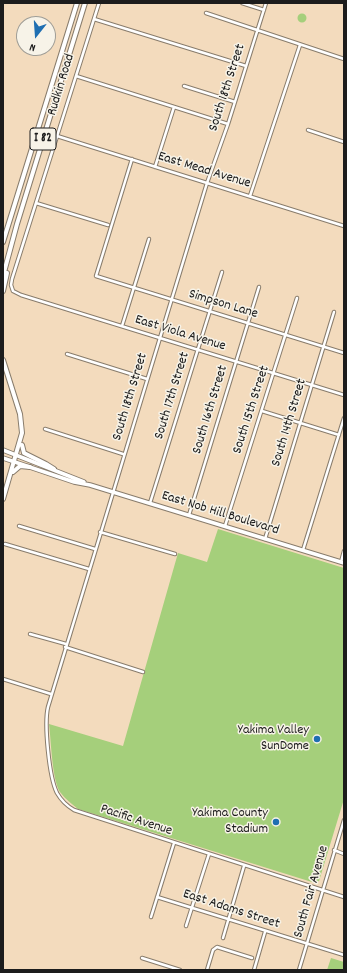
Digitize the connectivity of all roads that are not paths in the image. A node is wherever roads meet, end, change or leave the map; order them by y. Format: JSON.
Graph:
{"nodes":[{"id":1,"x":77,"y":3,"type":"edge"},
{"id":2,"x":85,"y":3,"type":"edge"},
{"id":3,"x":99,"y":3,"type":"edge"},
{"id":4,"x":242,"y":3,"type":"edge"},
{"id":5,"x":266,"y":3,"type":"edge"},
{"id":6,"x":264,"y":10,"type":"junction"},
{"id":7,"x":206,"y":13,"type":"dead end"},
{"id":8,"x":94,"y":19,"type":"junction"},
{"id":9,"x":258,"y":30,"type":"junction"},
{"id":10,"x":300,"y":45,"type":"junction"},
{"id":11,"x":344,"y":59,"type":"edge"},
{"id":12,"x":246,"y":66,"type":"junction"},
{"id":13,"x":76,"y":76,"type":"junction"},
{"id":14,"x":184,"y":86,"type":"dead end"},
{"id":15,"x":235,"y":102,"type":"junction"},
{"id":16,"x":174,"y":107,"type":"junction"},
{"id":17,"x":228,"y":124,"type":"junction"},
{"id":18,"x":308,"y":130,"type":"dead end"},
{"id":19,"x":57,"y":136,"type":"junction"},
{"id":20,"x":344,"y":142,"type":"edge"},
{"id":21,"x":132,"y":159,"type":"junction"},
{"id":22,"x":155,"y":167,"type":"junction"},
{"id":23,"x":207,"y":182,"type":"junction"},
{"id":24,"x":250,"y":196,"type":"junction"},
{"id":25,"x":36,"y":203,"type":"junction"},
{"id":26,"x":108,"y":225,"type":"dead end"},
{"id":27,"x":344,"y":226,"type":"edge"},
{"id":28,"x":149,"y":239,"type":"dead end"},
{"id":29,"x":3,"y":242,"type":"edge"},
{"id":30,"x":222,"y":272,"type":"dead end"},
{"id":31,"x":4,"y":277,"type":"edge"},
{"id":32,"x":259,"y":287,"type":"dead end"},
{"id":33,"x":12,"y":288,"type":"joint"},
{"id":34,"x":134,"y":288,"type":"junction"},
{"id":35,"x":3,"y":291,"type":"edge"},
{"id":36,"x":297,"y":298,"type":"dead end"},
{"id":37,"x":172,"y":300,"type":"junction"},
{"id":38,"x":210,"y":312,"type":"junction"},
{"id":39,"x":334,"y":312,"type":"dead end"},
{"id":40,"x":248,"y":323,"type":"junction"},
{"id":41,"x":122,"y":326,"type":"junction"},
{"id":42,"x":286,"y":335,"type":"junction"},
{"id":43,"x":160,"y":338,"type":"junction"},
{"id":44,"x":324,"y":347,"type":"junction"},
{"id":45,"x":198,"y":350,"type":"junction"},
{"id":46,"x":344,"y":353,"type":"edge"},
{"id":47,"x":67,"y":354,"type":"dead end"},
{"id":48,"x":3,"y":360,"type":"edge"},
{"id":49,"x":236,"y":362,"type":"junction"},
{"id":50,"x":274,"y":373,"type":"junction"},
{"id":51,"x":147,"y":379,"type":"junction"},
{"id":52,"x":312,"y":385,"type":"junction"},
{"id":53,"x":344,"y":395,"type":"edge"},
{"id":54,"x":262,"y":411,"type":"junction"},
{"id":55,"x":344,"y":418,"type":"edge"},
{"id":56,"x":300,"y":423,"type":"junction"},
{"id":57,"x":45,"y":429,"type":"dead end"},
{"id":58,"x":22,"y":433,"type":"junction"},
{"id":59,"x":339,"y":435,"type":"junction"},
{"id":60,"x":3,"y":450,"type":"edge"},
{"id":61,"x":123,"y":454,"type":"junction"},
{"id":62,"x":17,"y":455,"type":"junction"},
{"id":63,"x":3,"y":458,"type":"edge"},
{"id":64,"x":15,"y":461,"type":"junction"},
{"id":65,"x":30,"y":467,"type":"junction"},
{"id":66,"x":54,"y":470,"type":"junction"},
{"id":67,"x":10,"y":475,"type":"junction"},
{"id":68,"x":90,"y":485,"type":"junction"},
{"id":69,"x":112,"y":492,"type":"junction"},
{"id":70,"x":3,"y":500,"type":"edge"},
{"id":71,"x":150,"y":504,"type":"junction"},
{"id":72,"x":188,"y":516,"type":"junction"},
{"id":73,"x":19,"y":526,"type":"dead end"},
{"id":74,"x":224,"y":527,"type":"junction"},
{"id":75,"x":100,"y":532,"type":"junction"},
{"id":76,"x":265,"y":539,"type":"junction"},
{"id":77,"x":5,"y":544,"type":"dead end"},
{"id":78,"x":95,"y":549,"type":"junction"},
{"id":79,"x":302,"y":551,"type":"junction"},
{"id":80,"x":344,"y":551,"type":"edge"},
{"id":81,"x":175,"y":554,"type":"dead end"},
{"id":82,"x":342,"y":563,"type":"edge"},
{"id":83,"x":89,"y":569,"type":"junction"},
{"id":84,"x":30,"y":634,"type":"dead end"},
{"id":85,"x":66,"y":646,"type":"junction"},
{"id":86,"x":143,"y":672,"type":"dead end"},
{"id":87,"x":3,"y":679,"type":"edge"},
{"id":88,"x":51,"y":694,"type":"junction"},
{"id":89,"x":62,"y":800,"type":"joint"},
{"id":90,"x":344,"y":820,"type":"edge"},
{"id":91,"x":174,"y":843,"type":"junction"},
{"id":92,"x":334,"y":850,"type":"junction"},
{"id":93,"x":209,"y":854,"type":"junction"},
{"id":94,"x":344,"y":854,"type":"edge"},
{"id":95,"x":244,"y":866,"type":"junction"},
{"id":96,"x":322,"y":890,"type":"junction"},
{"id":97,"x":157,"y":897,"type":"junction"},
{"id":98,"x":344,"y":897,"type":"edge"},
{"id":99,"x":193,"y":908,"type":"junction"},
{"id":100,"x":151,"y":917,"type":"dead end"},
{"id":101,"x":229,"y":919,"type":"junction"},
{"id":102,"x":186,"y":926,"type":"dead end"},
{"id":103,"x":265,"y":932,"type":"junction"},
{"id":104,"x":223,"y":938,"type":"dead end"},
{"id":105,"x":307,"y":944,"type":"junction"},
{"id":106,"x":344,"y":955,"type":"edge"},
{"id":107,"x":142,"y":958,"type":"dead end"},
{"id":108,"x":252,"y":958,"type":"dead end"},
{"id":109,"x":180,"y":970,"type":"edge"},
{"id":110,"x":207,"y":970,"type":"edge"},
{"id":111,"x":254,"y":970,"type":"edge"},
{"id":112,"x":299,"y":970,"type":"edge"}],
"edges":[{"from":1,"to":29,"type":"highway","number":"I 82"},
{"from":2,"to":31,"type":"highway","number":"I 82"},
{"from":3,"to":8,"type":"street","name":"Rudkin Road"},
{"from":4,"to":6,"type":"street"},
{"from":5,"to":6,"type":"street","name":"South 18th Street"},
{"from":6,"to":9,"type":"street","name":"South 18th Street"},
{"from":7,"to":9,"type":"street"},
{"from":8,"to":12,"type":"street"},
{"from":8,"to":13,"type":"street","name":"Rudkin Road"},
{"from":9,"to":10,"type":"street"},
{"from":9,"to":12,"type":"street","name":"South 18th Street"},
{"from":10,"to":11,"type":"street"},
{"from":10,"to":24,"type":"street"},
{"from":12,"to":15,"type":"street","name":"South 18th Street"},
{"from":13,"to":16,"type":"street"},
{"from":13,"to":19,"type":"street","name":"Rudkin Road"},
{"from":14,"to":15,"type":"street"},
{"from":15,"to":17,"type":"street","name":"South 18th Street"},
{"from":16,"to":17,"type":"street"},
{"from":16,"to":22,"type":"street"},
{"from":17,"to":23,"type":"street","name":"South 18th Street"},
{"from":18,"to":20,"type":"street"},
{"from":19,"to":21,"type":"street","name":"East Mead Avenue"},
{"from":19,"to":25,"type":"street","name":"Rudkin Road"},
{"from":21,"to":22,"type":"street","name":"East Mead Avenue"},
{"from":21,"to":34,"type":"street","name":"Simpson Lane"},
{"from":22,"to":23,"type":"street","name":"East Mead Avenue"},
{"from":23,"to":24,"type":"street","name":"East Mead Avenue"},
{"from":23,"to":37,"type":"street","name":"South 18th Street"},
{"from":24,"to":27,"type":"street","name":"East Mead Avenue"},
{"from":25,"to":26,"type":"street"},
{"from":25,"to":33,"type":"street","name":"Rudkin Road"},
{"from":28,"to":34,"type":"street"},
{"from":30,"to":38,"type":"street","name":"South 17th Street"},
{"from":31,"to":35,"type":"highway"},
{"from":32,"to":40,"type":"street","name":"South 16th Street"},
{"from":33,"to":41,"type":"street","name":"East Viola Avenue"},
{"from":34,"to":37,"type":"street","name":"Simpson Lane"},
{"from":34,"to":41,"type":"street"},
{"from":36,"to":42,"type":"street","name":"South 15th Street"},
{"from":37,"to":38,"type":"street","name":"Simpson Lane"},
{"from":37,"to":43,"type":"street","name":"South 18th Street"},
{"from":38,"to":40,"type":"street","name":"Simpson Lane"},
{"from":38,"to":45,"type":"street","name":"South 17th Street"},
{"from":39,"to":44,"type":"street","name":"South 14th Street"},
{"from":40,"to":42,"type":"street","name":"Simpson Lane"},
{"from":40,"to":49,"type":"street","name":"South 16th Street"},
{"from":41,"to":43,"type":"street","name":"East Viola Avenue"},
{"from":42,"to":44,"type":"street","name":"Simpson Lane"},
{"from":42,"to":50,"type":"street","name":"South 15th Street"},
{"from":43,"to":45,"type":"street","name":"East Viola Avenue"},
{"from":43,"to":51,"type":"street","name":"South 18th Street"},
{"from":44,"to":46,"type":"street","name":"Simpson Lane"},
{"from":44,"to":52,"type":"street","name":"South 14th Street"},
{"from":45,"to":49,"type":"street","name":"East Viola Avenue"},
{"from":45,"to":71,"type":"street","name":"South 17th Street"},
{"from":47,"to":51,"type":"street"},
{"from":48,"to":58,"type":"highway"},
{"from":49,"to":50,"type":"street","name":"East Viola Avenue"},
{"from":49,"to":72,"type":"street","name":"South 16th Street"},
{"from":50,"to":52,"type":"street","name":"East Viola Avenue"},
{"from":50,"to":54,"type":"street","name":"South 15th Street"},
{"from":51,"to":61,"type":"street","name":"South 18th Street"},
{"from":52,"to":53,"type":"street","name":"East Viola Avenue"},
{"from":52,"to":56,"type":"street","name":"South 14th Street"},
{"from":54,"to":56,"type":"street"},
{"from":54,"to":74,"type":"street","name":"South 15th Street"},
{"from":55,"to":59,"type":"street"},
{"from":56,"to":59,"type":"street"},
{"from":56,"to":76,"type":"street","name":"South 14th Street"},
{"from":57,"to":61,"type":"street"},
{"from":58,"to":62,"type":"highway"},
{"from":58,"to":66,"type":"highway"},
{"from":59,"to":79,"type":"street"},
{"from":60,"to":62,"type":"main road","name":"East Nob Hill Boulevard"},
{"from":61,"to":69,"type":"street","name":"South 18th Street"},
{"from":62,"to":64,"type":"highway"},
{"from":62,"to":66,"type":"main road","name":"East Nob Hill Boulevard"},
{"from":63,"to":64,"type":"main road","name":"East Nob Hill Boulevard"},
{"from":64,"to":65,"type":"main road","name":"East Nob Hill Boulevard"},
{"from":64,"to":67,"type":"highway"},
{"from":65,"to":67,"type":"highway"},
{"from":65,"to":68,"type":"main road","name":"East Nob Hill Boulevard"},
{"from":66,"to":68,"type":"main road","name":"East Nob Hill Boulevard"},
{"from":67,"to":70,"type":"highway"},
{"from":68,"to":69,"type":"main road","name":"East Nob Hill Boulevard"},
{"from":69,"to":71,"type":"main road","name":"East Nob Hill Boulevard"},
{"from":69,"to":75,"type":"street","name":"South 18th Street"},
{"from":71,"to":72,"type":"main road","name":"East Nob Hill Boulevard"},
{"from":72,"to":74,"type":"main road","name":"East Nob Hill Boulevard"},
{"from":73,"to":78,"type":"street"},
{"from":74,"to":76,"type":"main road","name":"East Nob Hill Boulevard"},
{"from":75,"to":78,"type":"street","name":"South 18th Street"},
{"from":75,"to":81,"type":"street"},
{"from":76,"to":79,"type":"main road","name":"East Nob Hill Boulevard"},
{"from":77,"to":83,"type":"street"},
{"from":78,"to":83,"type":"street","name":"South 18th Street"},
{"from":79,"to":82,"type":"main road","name":"East Nob Hill Boulevard"},
{"from":80,"to":82,"type":"street"},
{"from":83,"to":85,"type":"street","name":"South 18th Street"},
{"from":84,"to":85,"type":"street"},
{"from":85,"to":86,"type":"street"},
{"from":85,"to":88,"type":"street","name":"South 18th Street"},
{"from":87,"to":88,"type":"street"},
{"from":88,"to":89,"type":"street","name":"South 18th Street"},
{"from":89,"to":91,"type":"street","name":"Pacific Avenue"},
{"from":90,"to":92,"type":"street","name":"South Fair Avenue"},
{"from":91,"to":93,"type":"street","name":"Pacific Avenue"},
{"from":91,"to":97,"type":"street"},
{"from":92,"to":94,"type":"street"},
{"from":92,"to":96,"type":"street","name":"South Fair Avenue"},
{"from":93,"to":95,"type":"street","name":"Pacific Avenue"},
{"from":93,"to":99,"type":"street"},
{"from":95,"to":96,"type":"street","name":"Pacific Avenue"},
{"from":95,"to":101,"type":"street"},
{"from":96,"to":98,"type":"street","name":"Pacific Avenue"},
{"from":96,"to":105,"type":"street","name":"South Fair Avenue"},
{"from":97,"to":99,"type":"street","name":"East Adams Street"},
{"from":97,"to":100,"type":"street"},
{"from":99,"to":101,"type":"street","name":"East Adams Street"},
{"from":99,"to":102,"type":"street"},
{"from":101,"to":103,"type":"street","name":"East Adams Street"},
{"from":101,"to":104,"type":"street"},
{"from":103,"to":105,"type":"street","name":"East Adams Street"},
{"from":103,"to":111,"type":"street"},
{"from":105,"to":106,"type":"street","name":"East Adams Street"},
{"from":105,"to":112,"type":"street","name":"South Fair Avenue"},
{"from":107,"to":109,"type":"street"},
{"from":108,"to":110,"type":"street"}]}
